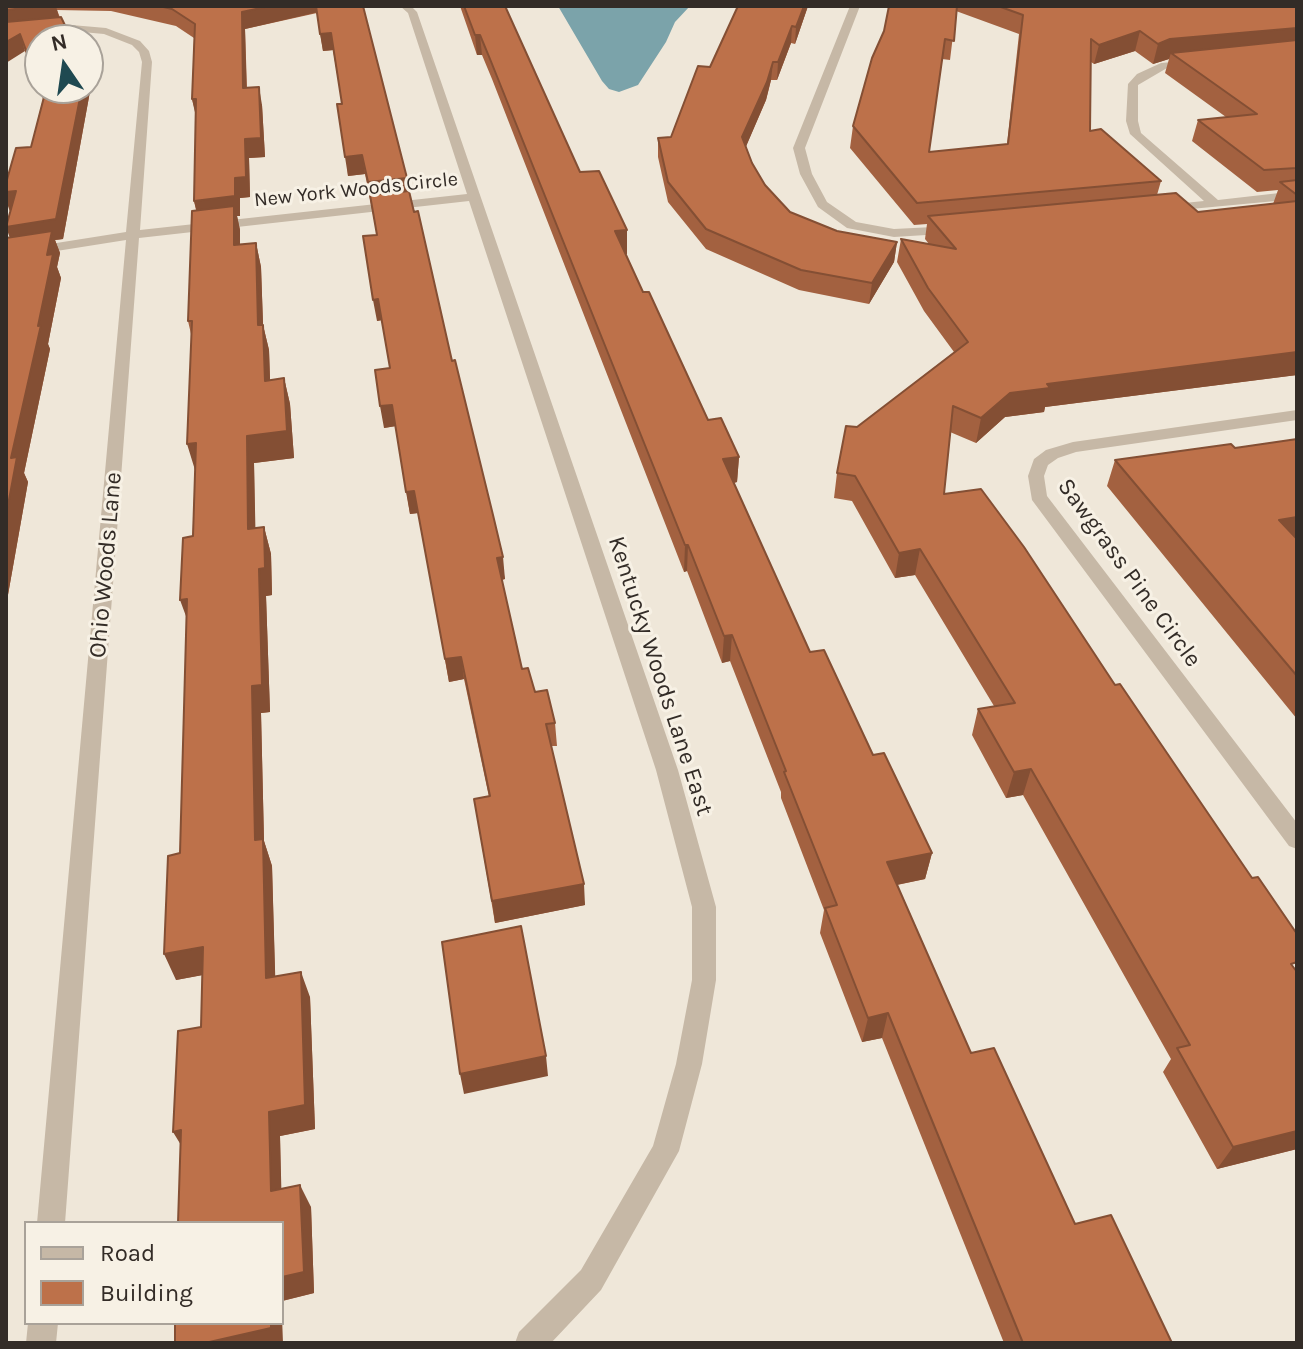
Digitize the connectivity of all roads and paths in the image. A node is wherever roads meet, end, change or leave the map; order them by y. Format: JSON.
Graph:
{"nodes":[{"id":1,"x":405,"y":6,"type":"edge"},
{"id":2,"x":855,"y":6,"type":"edge"},
{"id":3,"x":6,"y":33,"type":"edge"},
{"id":4,"x":1200,"y":61,"type":"edge"},
{"id":5,"x":1297,"y":195,"type":"edge"},
{"id":6,"x":473,"y":197,"type":"junction"},
{"id":7,"x":1215,"y":204,"type":"junction"},
{"id":8,"x":1153,"y":210,"type":"edge"},
{"id":9,"x":968,"y":229,"type":"edge"},
{"id":10,"x":134,"y":235,"type":"junction"},
{"id":11,"x":6,"y":255,"type":"edge"},
{"id":12,"x":1297,"y":415,"type":"edge"},
{"id":13,"x":1297,"y":840,"type":"edge"},
{"id":14,"x":51,"y":1221,"type":"edge"},
{"id":15,"x":530,"y":1343,"type":"edge"}],
"edges":[{"from":1,"to":6,"type":"street","name":"Kentucky Woods Lane East"},
{"from":2,"to":9,"type":"street"},
{"from":3,"to":10,"type":"street","name":"Ohio Woods Lane"},
{"from":4,"to":7,"type":"street"},
{"from":5,"to":7,"type":"street"},
{"from":6,"to":10,"type":"street","name":"New York Woods Circle"},
{"from":6,"to":15,"type":"street","name":"Kentucky Woods Lane East"},
{"from":7,"to":8,"type":"street"},
{"from":10,"to":11,"type":"street","name":"New York Woods Circle"},
{"from":10,"to":14,"type":"street","name":"Ohio Woods Lane"},
{"from":12,"to":13,"type":"street","name":"Sawgrass Pine Circle"}]}
